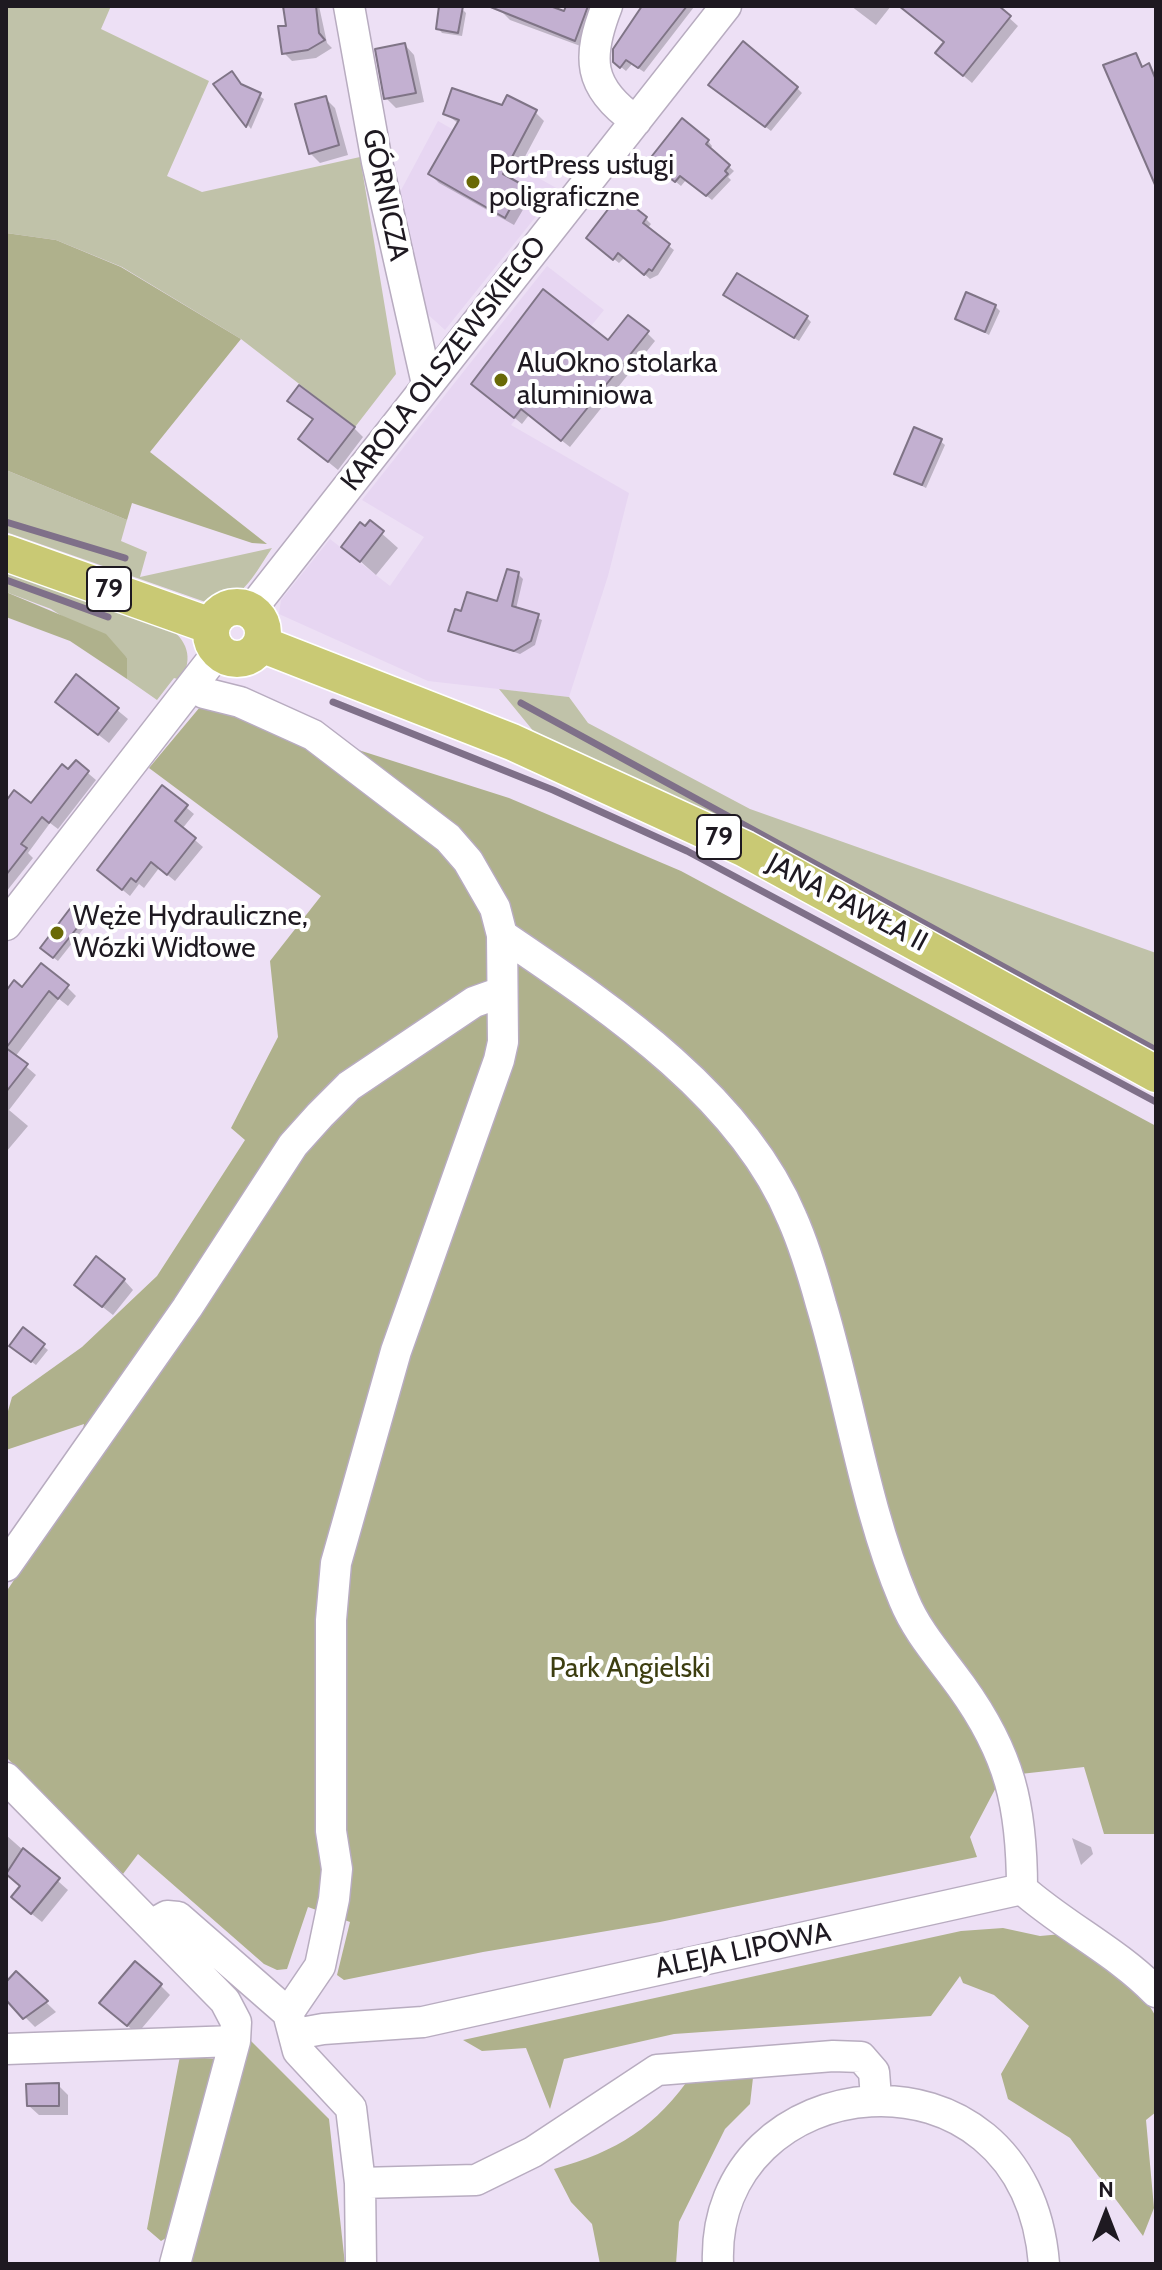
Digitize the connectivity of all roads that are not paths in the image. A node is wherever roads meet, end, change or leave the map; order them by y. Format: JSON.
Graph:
{"nodes":[{"id":1,"x":349,"y":6,"type":"edge"},
{"id":2,"x":607,"y":6,"type":"edge"},
{"id":3,"x":726,"y":6,"type":"edge"},
{"id":4,"x":636,"y":121,"type":"junction"},
{"id":5,"x":427,"y":384,"type":"junction"},
{"id":6,"x":6,"y":553,"type":"edge"},
{"id":7,"x":256,"y":627,"type":"junction"},
{"id":8,"x":215,"y":639,"type":"junction"},
{"id":9,"x":204,"y":693,"type":"dead end"},
{"id":10,"x":6,"y":925,"type":"edge"},
{"id":11,"x":502,"y":935,"type":"junction"},
{"id":12,"x":502,"y":992,"type":"junction"},
{"id":13,"x":1156,"y":1074,"type":"edge"},
{"id":14,"x":6,"y":1566,"type":"edge"},
{"id":15,"x":6,"y":1778,"type":"edge"},
{"id":16,"x":1022,"y":1889,"type":"junction"},
{"id":17,"x":151,"y":1925,"type":"junction"},
{"id":18,"x":1156,"y":1992,"type":"edge"},
{"id":19,"x":292,"y":2024,"type":"junction"},
{"id":20,"x":235,"y":2041,"type":"junction"},
{"id":21,"x":6,"y":2049,"type":"edge"},
{"id":22,"x":876,"y":2098,"type":"junction"},
{"id":23,"x":360,"y":2183,"type":"junction"},
{"id":24,"x":175,"y":2264,"type":"edge"},
{"id":25,"x":361,"y":2264,"type":"edge"},
{"id":26,"x":718,"y":2264,"type":"edge"},
{"id":27,"x":1044,"y":2264,"type":"edge"}],
"edges":[{"from":1,"to":5,"type":"street","name":"GÓRNICZA"},
{"from":2,"to":4,"type":"street"},
{"from":3,"to":4,"type":"street","name":"KAROLA OLSZEWSKIEGO"},
{"from":4,"to":5,"type":"street","name":"KAROLA OLSZEWSKIEGO"},
{"from":5,"to":7,"type":"street","name":"KAROLA OLSZEWSKIEGO"},
{"from":6,"to":8,"type":"main road","number":"79"},
{"from":7,"to":8,"type":"main road"},
{"from":7,"to":13,"type":"main road","name":"JANA PAWŁA II","number":"79"},
{"from":8,"to":10,"type":"street"},
{"from":9,"to":11,"type":"street"},
{"from":11,"to":12,"type":"street"},
{"from":11,"to":16,"type":"street"},
{"from":12,"to":14,"type":"street"},
{"from":12,"to":19,"type":"street"},
{"from":15,"to":17,"type":"street"},
{"from":16,"to":18,"type":"street"},
{"from":16,"to":19,"type":"street","name":"ALEJA LIPOWA"},
{"from":17,"to":19,"type":"street"},
{"from":17,"to":20,"type":"street"},
{"from":19,"to":23,"type":"street"},
{"from":20,"to":21,"type":"street"},
{"from":20,"to":24,"type":"street"},
{"from":22,"to":23,"type":"street"},
{"from":22,"to":26,"type":"street"},
{"from":22,"to":27,"type":"street"},
{"from":23,"to":25,"type":"street"}]}
